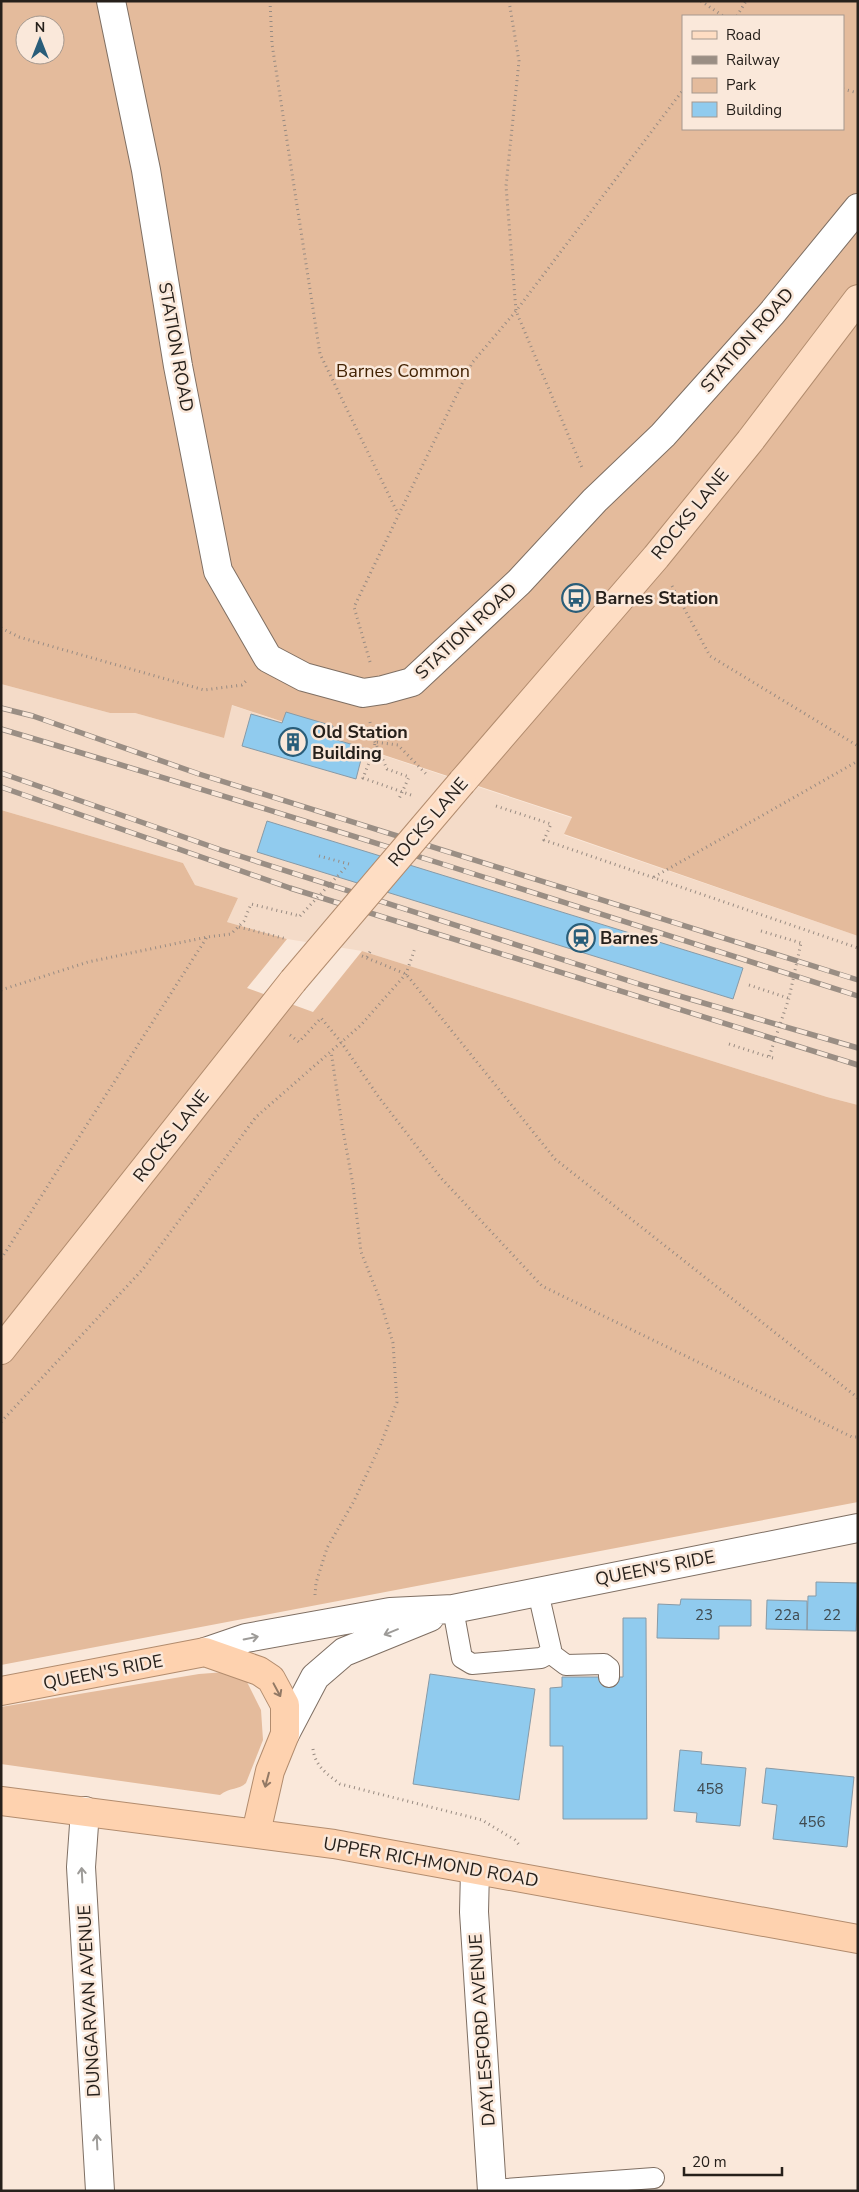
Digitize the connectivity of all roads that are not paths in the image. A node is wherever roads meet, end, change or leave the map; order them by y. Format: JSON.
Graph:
{"nodes":[{"id":1,"x":111,"y":1,"type":"edge"},
{"id":2,"x":858,"y":208,"type":"edge"},
{"id":3,"x":858,"y":298,"type":"edge"},
{"id":4,"x":1,"y":1350,"type":"edge"},
{"id":5,"x":858,"y":1528,"type":"edge"},
{"id":6,"x":538,"y":1592,"type":"junction"},
{"id":7,"x":453,"y":1609,"type":"junction"},
{"id":8,"x":205,"y":1652,"type":"junction"},
{"id":9,"x":550,"y":1654,"type":"junction"},
{"id":10,"x":609,"y":1677,"type":"dead end"},
{"id":11,"x":1,"y":1691,"type":"edge"},
{"id":12,"x":285,"y":1734,"type":"junction"},
{"id":13,"x":1,"y":1801,"type":"edge"},
{"id":14,"x":85,"y":1811,"type":"junction"},
{"id":15,"x":256,"y":1833,"type":"junction"},
{"id":16,"x":475,"y":1870,"type":"junction"},
{"id":17,"x":858,"y":1939,"type":"edge"},
{"id":18,"x":654,"y":2178,"type":"dead end"},
{"id":19,"x":492,"y":2190,"type":"edge"},
{"id":20,"x":100,"y":2191,"type":"edge"}],
"edges":[{"from":1,"to":2,"type":"street","name":"STATION ROAD"},
{"from":3,"to":4,"type":"main road","name":"ROCKS LANE","bridge":true},
{"from":5,"to":6,"type":"street","name":"QUEEN'S RIDE"},
{"from":6,"to":7,"type":"street","name":"QUEEN'S RIDE"},
{"from":6,"to":9,"type":"lane"},
{"from":8,"to":7,"type":"street","name":"QUEEN'S RIDE","one_way":true},
{"from":7,"to":9,"type":"lane"},
{"from":7,"to":12,"type":"street","name":"QUEEN'S RIDE","one_way":true},
{"from":8,"to":11,"type":"highway","name":"QUEEN'S RIDE"},
{"from":8,"to":12,"type":"highway","name":"QUEEN'S RIDE","one_way":true},
{"from":9,"to":10,"type":"lane"},
{"from":12,"to":15,"type":"highway","name":"QUEEN'S RIDE","one_way":true},
{"from":13,"to":14,"type":"highway","name":"UPPER RICHMOND ROAD"},
{"from":14,"to":15,"type":"highway","name":"UPPER RICHMOND ROAD"},
{"from":20,"to":14,"type":"street","name":"DUNGARVAN AVENUE","one_way":true},
{"from":15,"to":16,"type":"highway","name":"UPPER RICHMOND ROAD"},
{"from":16,"to":17,"type":"highway","name":"UPPER RICHMOND ROAD"},
{"from":16,"to":19,"type":"street","name":"DAYLESFORD AVENUE"},
{"from":18,"to":19,"type":"lane"}]}
